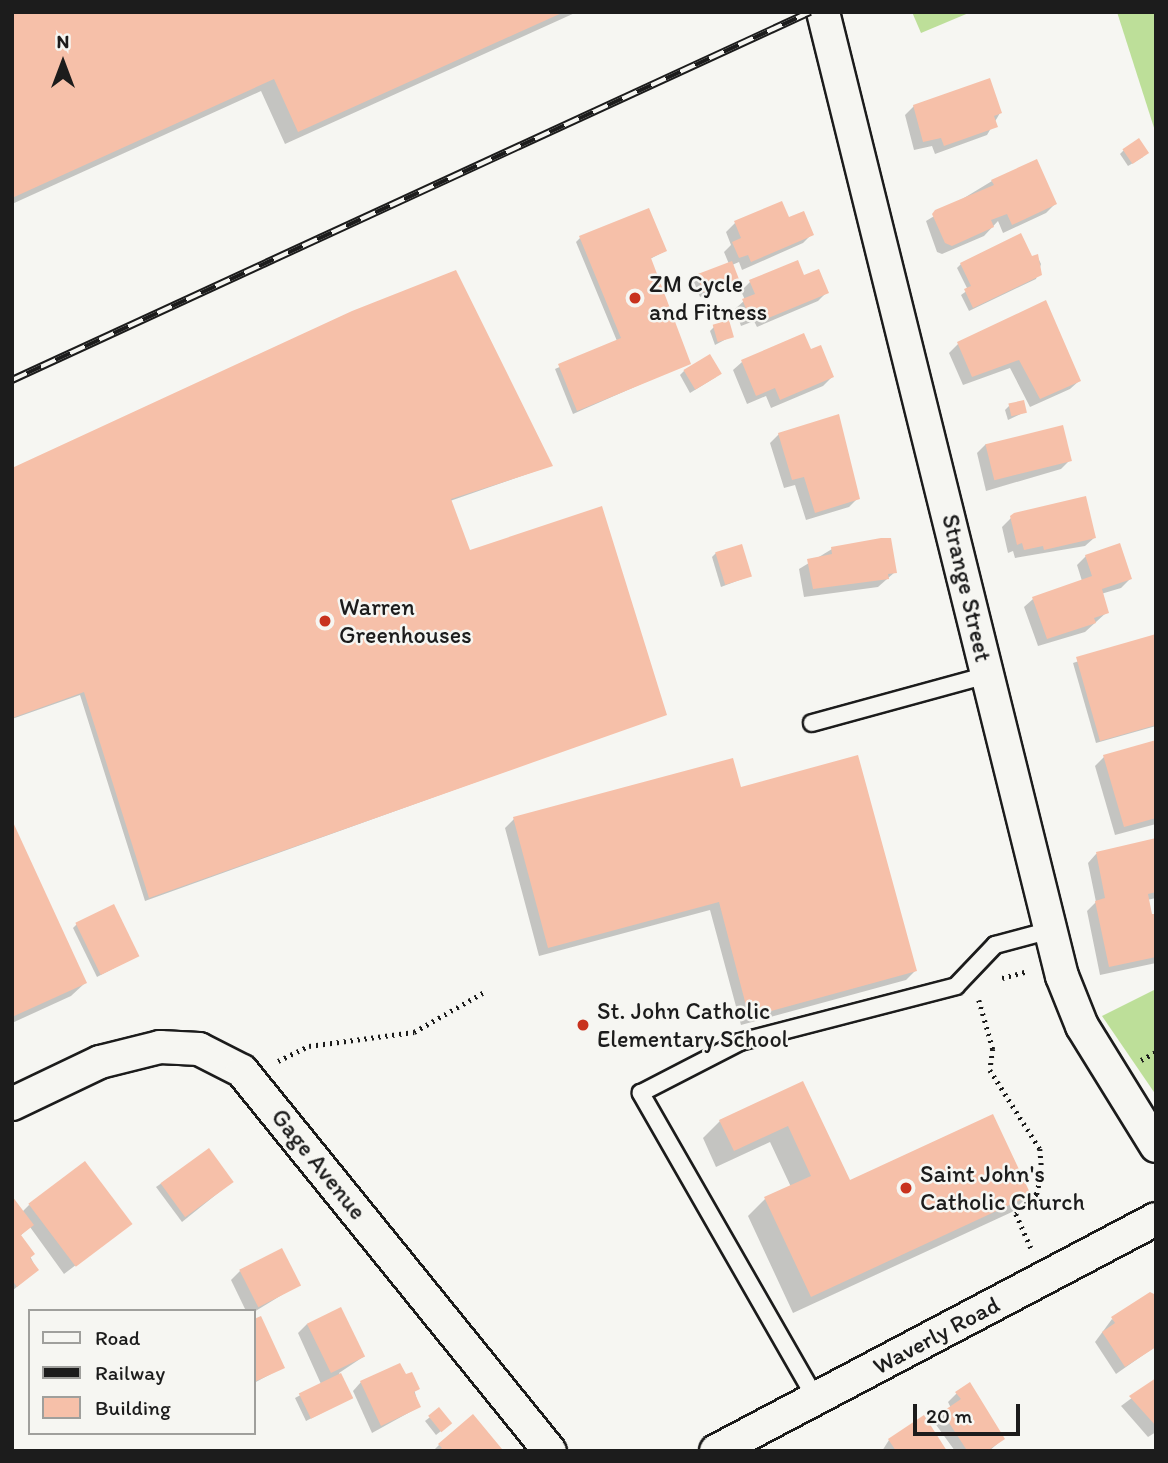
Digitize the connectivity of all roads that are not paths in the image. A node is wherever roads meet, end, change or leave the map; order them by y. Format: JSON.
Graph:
{"nodes":[{"id":1,"x":823,"y":12,"type":"edge"},
{"id":2,"x":988,"y":675,"type":"junction"},
{"id":3,"x":812,"y":723,"type":"dead end"},
{"id":4,"x":1051,"y":930,"type":"junction"},
{"id":5,"x":12,"y":1104,"type":"edge"},
{"id":6,"x":1156,"y":1146,"type":"edge"},
{"id":7,"x":1156,"y":1220,"type":"edge"},
{"id":8,"x":816,"y":1399,"type":"junction"},
{"id":9,"x":550,"y":1451,"type":"edge"},
{"id":10,"x":716,"y":1451,"type":"edge"}],
"edges":[{"from":1,"to":2,"type":"street","name":"Strange Street"},
{"from":2,"to":3,"type":"lane"},
{"from":2,"to":4,"type":"street","name":"Strange Street"},
{"from":4,"to":6,"type":"street","name":"Strange Street"},
{"from":4,"to":8,"type":"lane"},
{"from":5,"to":9,"type":"street","name":"Gage Avenue"},
{"from":7,"to":8,"type":"street","name":"Waverly Road"},
{"from":8,"to":10,"type":"street","name":"Waverly Road"}]}
